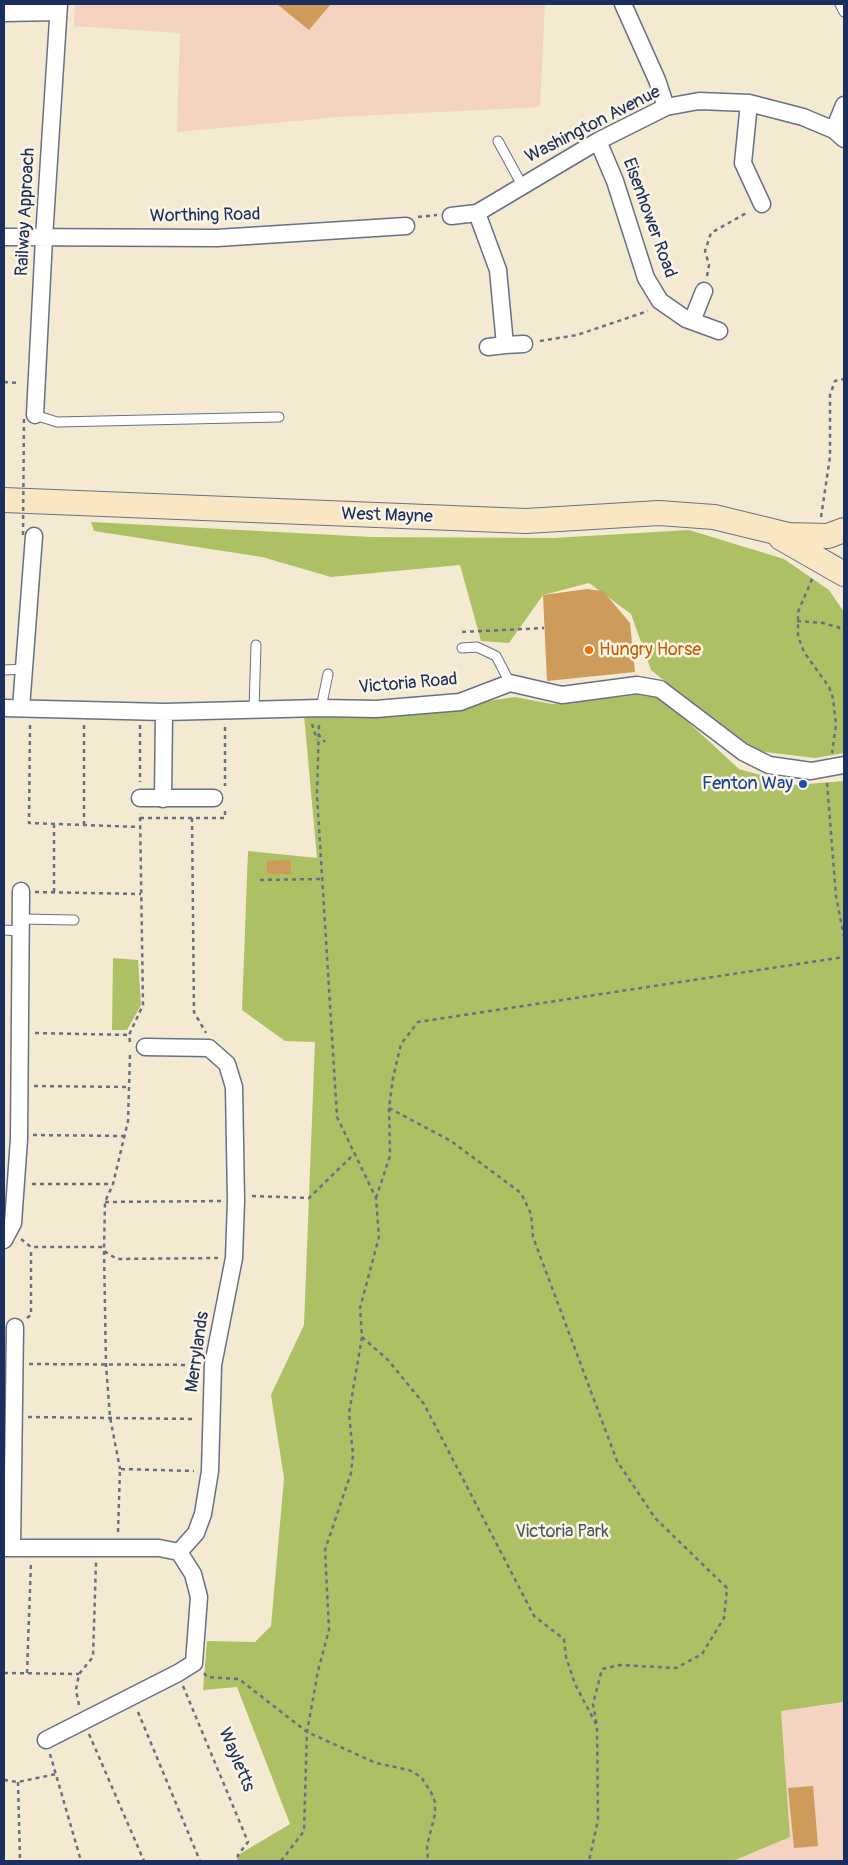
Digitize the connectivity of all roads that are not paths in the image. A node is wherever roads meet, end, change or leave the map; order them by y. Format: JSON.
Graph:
{"nodes":[{"id":1,"x":623,"y":4,"type":"edge"},
{"id":2,"x":840,"y":4,"type":"edge"},
{"id":3,"x":58,"y":8,"type":"edge"},
{"id":4,"x":844,"y":12,"type":"edge"},
{"id":5,"x":4,"y":13,"type":"edge"},
{"id":6,"x":748,"y":103,"type":"junction"},
{"id":7,"x":844,"y":106,"type":"edge"},
{"id":8,"x":666,"y":107,"type":"junction"},
{"id":9,"x":839,"y":135,"type":"edge"},
{"id":10,"x":498,"y":141,"type":"dead end"},
{"id":11,"x":598,"y":141,"type":"junction"},
{"id":12,"x":522,"y":184,"type":"junction"},
{"id":13,"x":762,"y":204,"type":"road end"},
{"id":14,"x":477,"y":213,"type":"junction"},
{"id":15,"x":451,"y":216,"type":"road end"},
{"id":16,"x":406,"y":226,"type":"road end"},
{"id":17,"x":4,"y":237,"type":"edge"},
{"id":18,"x":44,"y":238,"type":"junction"},
{"id":19,"x":704,"y":291,"type":"road end"},
{"id":20,"x":692,"y":321,"type":"junction"},
{"id":21,"x":719,"y":330,"type":"dead end"},
{"id":22,"x":524,"y":344,"type":"road end"},
{"id":23,"x":505,"y":345,"type":"junction"},
{"id":24,"x":488,"y":347,"type":"dead end"},
{"id":25,"x":30,"y":415,"type":"joint"},
{"id":26,"x":280,"y":417,"type":"dead end"},
{"id":27,"x":4,"y":500,"type":"edge"},
{"id":28,"x":844,"y":530,"type":"edge"},
{"id":29,"x":768,"y":531,"type":"junction"},
{"id":30,"x":28,"y":536,"type":"road end"},
{"id":31,"x":844,"y":573,"type":"edge"},
{"id":32,"x":256,"y":645,"type":"dead end"},
{"id":33,"x":462,"y":648,"type":"dead end"},
{"id":34,"x":24,"y":669,"type":"junction"},
{"id":35,"x":4,"y":670,"type":"edge"},
{"id":36,"x":328,"y":674,"type":"dead end"},
{"id":37,"x":510,"y":683,"type":"junction"},
{"id":38,"x":4,"y":708,"type":"edge"},
{"id":39,"x":26,"y":708,"type":"junction"},
{"id":40,"x":321,"y":708,"type":"junction"},
{"id":41,"x":254,"y":709,"type":"junction"},
{"id":42,"x":164,"y":712,"type":"junction"},
{"id":43,"x":837,"y":766,"type":"edge"},
{"id":44,"x":140,"y":798,"type":"road end"},
{"id":45,"x":221,"y":798,"type":"road end"},
{"id":46,"x":163,"y":799,"type":"junction"},
{"id":47,"x":21,"y":891,"type":"road end"},
{"id":48,"x":74,"y":920,"type":"dead end"},
{"id":49,"x":21,"y":925,"type":"junction"},
{"id":50,"x":4,"y":930,"type":"edge"},
{"id":51,"x":135,"y":1047,"type":"road end"},
{"id":52,"x":7,"y":1235,"type":"edge"},
{"id":53,"x":16,"y":1326,"type":"road end"},
{"id":54,"x":8,"y":1548,"type":"edge"},
{"id":55,"x":180,"y":1552,"type":"junction"},
{"id":56,"x":46,"y":1740,"type":"road end"}],
"edges":[{"from":1,"to":8,"type":"street"},
{"from":2,"to":4,"type":"lane"},
{"from":3,"to":5,"type":"street"},
{"from":3,"to":18,"type":"street","name":"Railway Approach"},
{"from":6,"to":8,"type":"street","name":"Washington Avenue"},
{"from":6,"to":9,"type":"street","name":"Washington Avenue"},
{"from":6,"to":13,"type":"street"},
{"from":7,"to":9,"type":"street"},
{"from":8,"to":11,"type":"street","name":"Washington Avenue"},
{"from":10,"to":12,"type":"lane"},
{"from":11,"to":12,"type":"street","name":"Washington Avenue"},
{"from":11,"to":20,"type":"street","name":"Eisenhower Road"},
{"from":12,"to":14,"type":"street","name":"Washington Avenue"},
{"from":14,"to":15,"type":"street","name":"Washington Avenue"},
{"from":14,"to":23,"type":"street"},
{"from":16,"to":18,"type":"street","name":"Worthing Road"},
{"from":17,"to":18,"type":"street","name":"Worthing Road"},
{"from":18,"to":25,"type":"street","name":"Railway Approach"},
{"from":19,"to":20,"type":"street"},
{"from":20,"to":21,"type":"street","name":"Eisenhower Road"},
{"from":22,"to":23,"type":"street"},
{"from":23,"to":24,"type":"street"},
{"from":25,"to":26,"type":"lane"},
{"from":27,"to":29,"type":"main road","name":"West Mayne"},
{"from":28,"to":29,"type":"main road","name":"West Mayne"},
{"from":28,"to":31,"type":"main road","name":"West Mayne"},
{"from":29,"to":31,"type":"main road","name":"West Mayne"},
{"from":30,"to":34,"type":"street"},
{"from":32,"to":41,"type":"lane"},
{"from":33,"to":37,"type":"lane"},
{"from":34,"to":35,"type":"lane"},
{"from":34,"to":39,"type":"street"},
{"from":36,"to":40,"type":"lane"},
{"from":37,"to":40,"type":"street","name":"Victoria Road"},
{"from":37,"to":43,"type":"street"},
{"from":38,"to":39,"type":"street","name":"Victoria Road"},
{"from":39,"to":42,"type":"street","name":"Victoria Road"},
{"from":40,"to":41,"type":"street","name":"Victoria Road"},
{"from":41,"to":42,"type":"street","name":"Victoria Road"},
{"from":42,"to":46,"type":"street"},
{"from":44,"to":46,"type":"street"},
{"from":45,"to":46,"type":"street"},
{"from":47,"to":49,"type":"street"},
{"from":48,"to":49,"type":"lane"},
{"from":49,"to":50,"type":"lane"},
{"from":49,"to":52,"type":"street"},
{"from":51,"to":55,"type":"street","name":"Merrylands"},
{"from":53,"to":54,"type":"street"},
{"from":54,"to":55,"type":"street"},
{"from":55,"to":56,"type":"street"}]}
